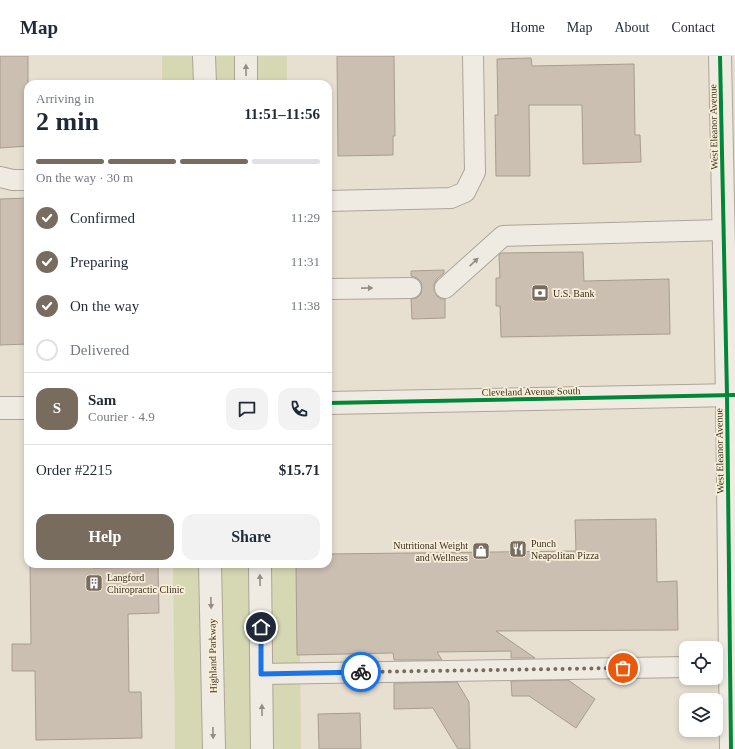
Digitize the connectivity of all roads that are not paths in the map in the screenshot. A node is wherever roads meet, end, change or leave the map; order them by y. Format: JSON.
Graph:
{"nodes":[{"id":1,"x":204,"y":56,"type":"edge"},
{"id":2,"x":246,"y":56,"type":"edge"},
{"id":3,"x":473,"y":56,"type":"edge"},
{"id":4,"x":720,"y":56,"type":"edge"},
{"id":5,"x":205,"y":80,"type":"edge"},
{"id":6,"x":246,"y":80,"type":"edge"},
{"id":7,"x":0,"y":177,"type":"edge"},
{"id":8,"x":24,"y":180,"type":"edge"},
{"id":9,"x":332,"y":201,"type":"edge"},
{"id":10,"x":723,"y":230,"type":"junction"},
{"id":11,"x":411,"y":288,"type":"dead end"},
{"id":12,"x":445,"y":288,"type":"dead end"},
{"id":13,"x":332,"y":289,"type":"edge"},
{"id":14,"x":731,"y":395,"type":"edge"},
{"id":15,"x":332,"y":403,"type":"edge"},
{"id":16,"x":0,"y":408,"type":"edge"},
{"id":17,"x":24,"y":408,"type":"edge"},
{"id":18,"x":210,"y":568,"type":"edge"},
{"id":19,"x":260,"y":568,"type":"edge"},
{"id":20,"x":727,"y":666,"type":"edge"},
{"id":21,"x":679,"y":667,"type":"edge"},
{"id":22,"x":261,"y":674,"type":"junction"},
{"id":23,"x":214,"y":749,"type":"edge"},
{"id":24,"x":262,"y":749,"type":"edge"},
{"id":25,"x":731,"y":749,"type":"edge"}],
"edges":[{"from":1,"to":5,"type":"street"},
{"from":6,"to":2,"type":"street","one_way":true},
{"from":3,"to":9,"type":"lane"},
{"from":4,"to":10,"type":"street","name":"West Eleanor Avenue"},
{"from":7,"to":8,"type":"lane"},
{"from":12,"to":10,"type":"lane","one_way":true},
{"from":10,"to":14,"type":"street","name":"West Eleanor Avenue"},
{"from":13,"to":11,"type":"lane","one_way":true},
{"from":14,"to":15,"type":"street","name":"Cleveland Avenue South"},
{"from":14,"to":20,"type":"street","name":"West Eleanor Avenue"},
{"from":16,"to":17,"type":"street"},
{"from":18,"to":23,"type":"street","name":"Highland Parkway","one_way":true},
{"from":22,"to":19,"type":"street","one_way":true},
{"from":20,"to":25,"type":"street","name":"West Eleanor Avenue"},
{"from":21,"to":22,"type":"lane"},
{"from":24,"to":22,"type":"street","one_way":true}]}
